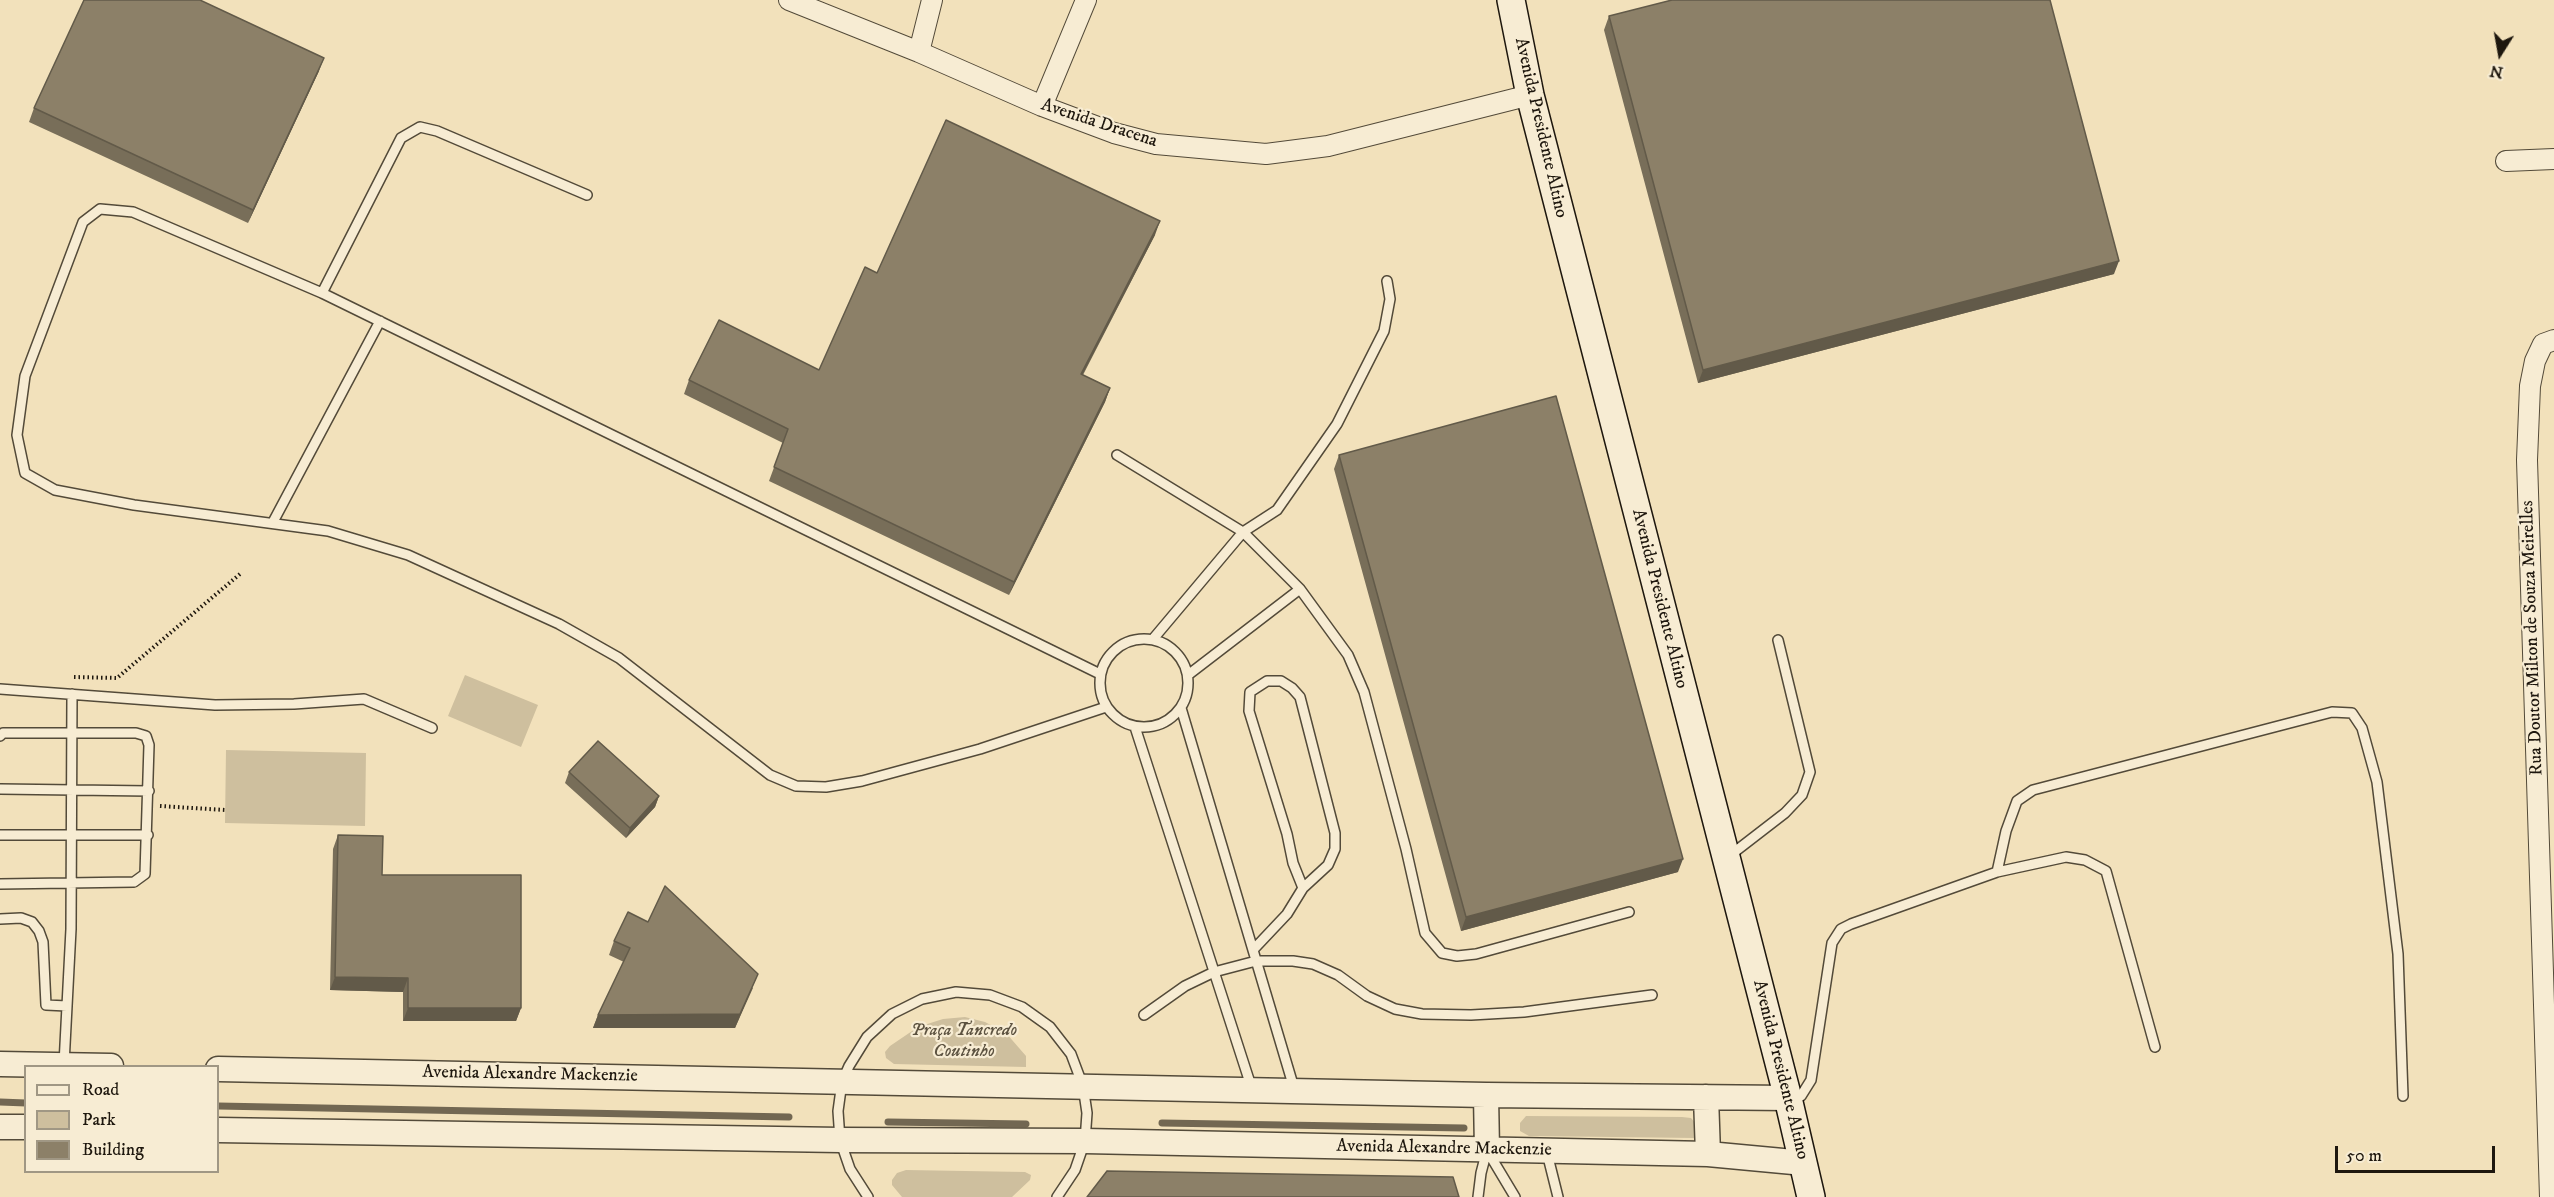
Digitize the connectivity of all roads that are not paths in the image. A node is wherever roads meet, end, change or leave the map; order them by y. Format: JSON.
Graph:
{"nodes":[{"id":1,"x":789,"y":0,"type":"edge"},
{"id":2,"x":932,"y":0,"type":"edge"},
{"id":3,"x":1086,"y":0,"type":"edge"},
{"id":4,"x":1512,"y":0,"type":"edge"},
{"id":5,"x":919,"y":52,"type":"junction"},
{"id":6,"x":1530,"y":95,"type":"junction"},
{"id":7,"x":1042,"y":106,"type":"junction"},
{"id":8,"x":2554,"y":159,"type":"edge"},
{"id":9,"x":2506,"y":161,"type":"dead end"},
{"id":10,"x":587,"y":195,"type":"dead end"},
{"id":11,"x":1387,"y":281,"type":"dead end"},
{"id":12,"x":322,"y":293,"type":"junction"},
{"id":13,"x":380,"y":321,"type":"junction"},
{"id":14,"x":2554,"y":340,"type":"edge"},
{"id":15,"x":1117,"y":455,"type":"dead end"},
{"id":16,"x":273,"y":522,"type":"junction"},
{"id":17,"x":1243,"y":532,"type":"junction"},
{"id":18,"x":1300,"y":589,"type":"junction"},
{"id":19,"x":1153,"y":639,"type":"junction"},
{"id":20,"x":1778,"y":640,"type":"dead end"},
{"id":21,"x":1100,"y":674,"type":"junction"},
{"id":22,"x":1188,"y":675,"type":"junction"},
{"id":23,"x":0,"y":689,"type":"edge"},
{"id":24,"x":72,"y":694,"type":"junction"},
{"id":25,"x":1106,"y":707,"type":"junction"},
{"id":26,"x":1181,"y":708,"type":"junction"},
{"id":27,"x":1135,"y":727,"type":"junction"},
{"id":28,"x":432,"y":728,"type":"dead end"},
{"id":29,"x":73,"y":733,"type":"junction"},
{"id":30,"x":0,"y":736,"type":"edge"},
{"id":31,"x":0,"y":789,"type":"edge"},
{"id":32,"x":72,"y":789,"type":"junction"},
{"id":33,"x":149,"y":790,"type":"junction"},
{"id":34,"x":0,"y":835,"type":"edge"},
{"id":35,"x":71,"y":835,"type":"junction"},
{"id":36,"x":148,"y":835,"type":"junction"},
{"id":37,"x":1726,"y":858,"type":"junction"},
{"id":38,"x":1997,"y":872,"type":"junction"},
{"id":39,"x":71,"y":883,"type":"junction"},
{"id":40,"x":0,"y":884,"type":"edge"},
{"id":41,"x":1303,"y":888,"type":"junction"},
{"id":42,"x":1629,"y":912,"type":"dead end"},
{"id":43,"x":0,"y":919,"type":"edge"},
{"id":44,"x":1253,"y":950,"type":"junction"},
{"id":45,"x":1256,"y":961,"type":"junction"},
{"id":46,"x":1214,"y":972,"type":"junction"},
{"id":47,"x":1652,"y":995,"type":"dead end"},
{"id":48,"x":67,"y":1005,"type":"junction"},
{"id":49,"x":1144,"y":1015,"type":"dead end"},
{"id":50,"x":2155,"y":1047,"type":"dead end"},
{"id":51,"x":0,"y":1064,"type":"edge"},
{"id":52,"x":32,"y":1065,"type":"edge"},
{"id":53,"x":64,"y":1065,"type":"edge"},
{"id":54,"x":219,"y":1069,"type":"edge"},
{"id":55,"x":842,"y":1082,"type":"junction"},
{"id":56,"x":1083,"y":1086,"type":"junction"},
{"id":57,"x":1252,"y":1089,"type":"junction"},
{"id":58,"x":1294,"y":1090,"type":"junction"},
{"id":59,"x":1486,"y":1095,"type":"junction"},
{"id":60,"x":2403,"y":1096,"type":"dead end"},
{"id":61,"x":1706,"y":1097,"type":"junction"},
{"id":62,"x":1788,"y":1098,"type":"junction"},
{"id":63,"x":0,"y":1127,"type":"edge"},
{"id":64,"x":24,"y":1127,"type":"edge"},
{"id":65,"x":219,"y":1130,"type":"edge"},
{"id":66,"x":840,"y":1140,"type":"junction"},
{"id":67,"x":1085,"y":1141,"type":"junction"},
{"id":68,"x":1487,"y":1150,"type":"junction"},
{"id":69,"x":1546,"y":1151,"type":"junction"},
{"id":70,"x":1708,"y":1154,"type":"junction"},
{"id":71,"x":1804,"y":1163,"type":"junction"},
{"id":72,"x":868,"y":1197,"type":"edge"},
{"id":73,"x":1057,"y":1197,"type":"edge"},
{"id":74,"x":1478,"y":1197,"type":"edge"},
{"id":75,"x":1515,"y":1197,"type":"edge"},
{"id":76,"x":1558,"y":1197,"type":"edge"},
{"id":77,"x":1811,"y":1197,"type":"edge"},
{"id":78,"x":2550,"y":1197,"type":"edge"}],
"edges":[{"from":1,"to":5,"type":"street","name":"Avenida Dracena"},
{"from":2,"to":5,"type":"street"},
{"from":3,"to":7,"type":"street"},
{"from":4,"to":6,"type":"main road","name":"Avenida Presidente Altino"},
{"from":5,"to":7,"type":"street","name":"Avenida Dracena"},
{"from":6,"to":7,"type":"street","name":"Avenida Dracena"},
{"from":6,"to":37,"type":"main road","name":"Avenida Presidente Altino"},
{"from":8,"to":9,"type":"street"},
{"from":10,"to":12,"type":"lane"},
{"from":11,"to":17,"type":"lane"},
{"from":12,"to":13,"type":"lane"},
{"from":12,"to":16,"type":"lane"},
{"from":13,"to":16,"type":"lane"},
{"from":13,"to":21,"type":"lane"},
{"from":14,"to":78,"type":"street","name":"Rua Doutor Milton de Souza Meirelles"},
{"from":15,"to":17,"type":"lane"},
{"from":16,"to":25,"type":"lane"},
{"from":17,"to":18,"type":"lane"},
{"from":17,"to":19,"type":"lane"},
{"from":18,"to":22,"type":"lane"},
{"from":18,"to":42,"type":"lane"},
{"from":19,"to":21,"type":"lane"},
{"from":19,"to":22,"type":"lane"},
{"from":20,"to":37,"type":"lane"},
{"from":21,"to":25,"type":"lane"},
{"from":22,"to":26,"type":"lane"},
{"from":23,"to":24,"type":"lane"},
{"from":24,"to":28,"type":"lane"},
{"from":24,"to":29,"type":"lane"},
{"from":25,"to":27,"type":"lane"},
{"from":26,"to":27,"type":"lane"},
{"from":26,"to":44,"type":"lane"},
{"from":27,"to":46,"type":"lane"},
{"from":29,"to":30,"type":"lane"},
{"from":29,"to":32,"type":"lane"},
{"from":29,"to":33,"type":"lane"},
{"from":31,"to":32,"type":"lane"},
{"from":32,"to":33,"type":"lane"},
{"from":32,"to":35,"type":"lane"},
{"from":33,"to":36,"type":"lane"},
{"from":34,"to":35,"type":"lane"},
{"from":35,"to":36,"type":"lane"},
{"from":35,"to":39,"type":"lane"},
{"from":36,"to":39,"type":"lane"},
{"from":37,"to":62,"type":"main road","name":"Avenida Presidente Altino"},
{"from":38,"to":50,"type":"lane"},
{"from":38,"to":60,"type":"lane"},
{"from":38,"to":62,"type":"lane"},
{"from":39,"to":40,"type":"lane"},
{"from":39,"to":48,"type":"lane"},
{"from":41,"to":41,"type":"lane"},
{"from":41,"to":44,"type":"lane"},
{"from":43,"to":48,"type":"lane"},
{"from":44,"to":45,"type":"lane"},
{"from":45,"to":46,"type":"lane"},
{"from":45,"to":47,"type":"lane"},
{"from":45,"to":58,"type":"lane"},
{"from":46,"to":49,"type":"lane"},
{"from":46,"to":57,"type":"lane"},
{"from":48,"to":53,"type":"lane"},
{"from":51,"to":52,"type":"street"},
{"from":54,"to":55,"type":"street","name":"Avenida Alexandre Mackenzie"},
{"from":55,"to":56,"type":"street","name":"Avenida Alexandre Mackenzie"},
{"from":55,"to":56,"type":"lane"},
{"from":55,"to":66,"type":"lane"},
{"from":56,"to":57,"type":"street","name":"Avenida Alexandre Mackenzie"},
{"from":56,"to":67,"type":"lane"},
{"from":57,"to":58,"type":"street","name":"Avenida Alexandre Mackenzie"},
{"from":58,"to":59,"type":"street","name":"Avenida Alexandre Mackenzie"},
{"from":59,"to":61,"type":"street","name":"Avenida Alexandre Mackenzie"},
{"from":59,"to":68,"type":"street"},
{"from":61,"to":62,"type":"street","name":"Avenida Alexandre Mackenzie"},
{"from":61,"to":70,"type":"street"},
{"from":62,"to":71,"type":"main road","name":"Avenida Presidente Altino"},
{"from":63,"to":64,"type":"street"},
{"from":65,"to":66,"type":"street","name":"Avenida Alexandre Mackenzie"},
{"from":66,"to":67,"type":"street","name":"Avenida Alexandre Mackenzie"},
{"from":66,"to":72,"type":"lane"},
{"from":67,"to":68,"type":"street","name":"Avenida Alexandre Mackenzie"},
{"from":67,"to":73,"type":"lane"},
{"from":68,"to":69,"type":"street","name":"Avenida Alexandre Mackenzie"},
{"from":68,"to":74,"type":"lane"},
{"from":68,"to":75,"type":"lane"},
{"from":69,"to":70,"type":"street","name":"Avenida Alexandre Mackenzie"},
{"from":69,"to":76,"type":"lane"},
{"from":70,"to":71,"type":"street","name":"Avenida Alexandre Mackenzie"},
{"from":71,"to":77,"type":"main road","name":"Avenida Presidente Altino"}]}
